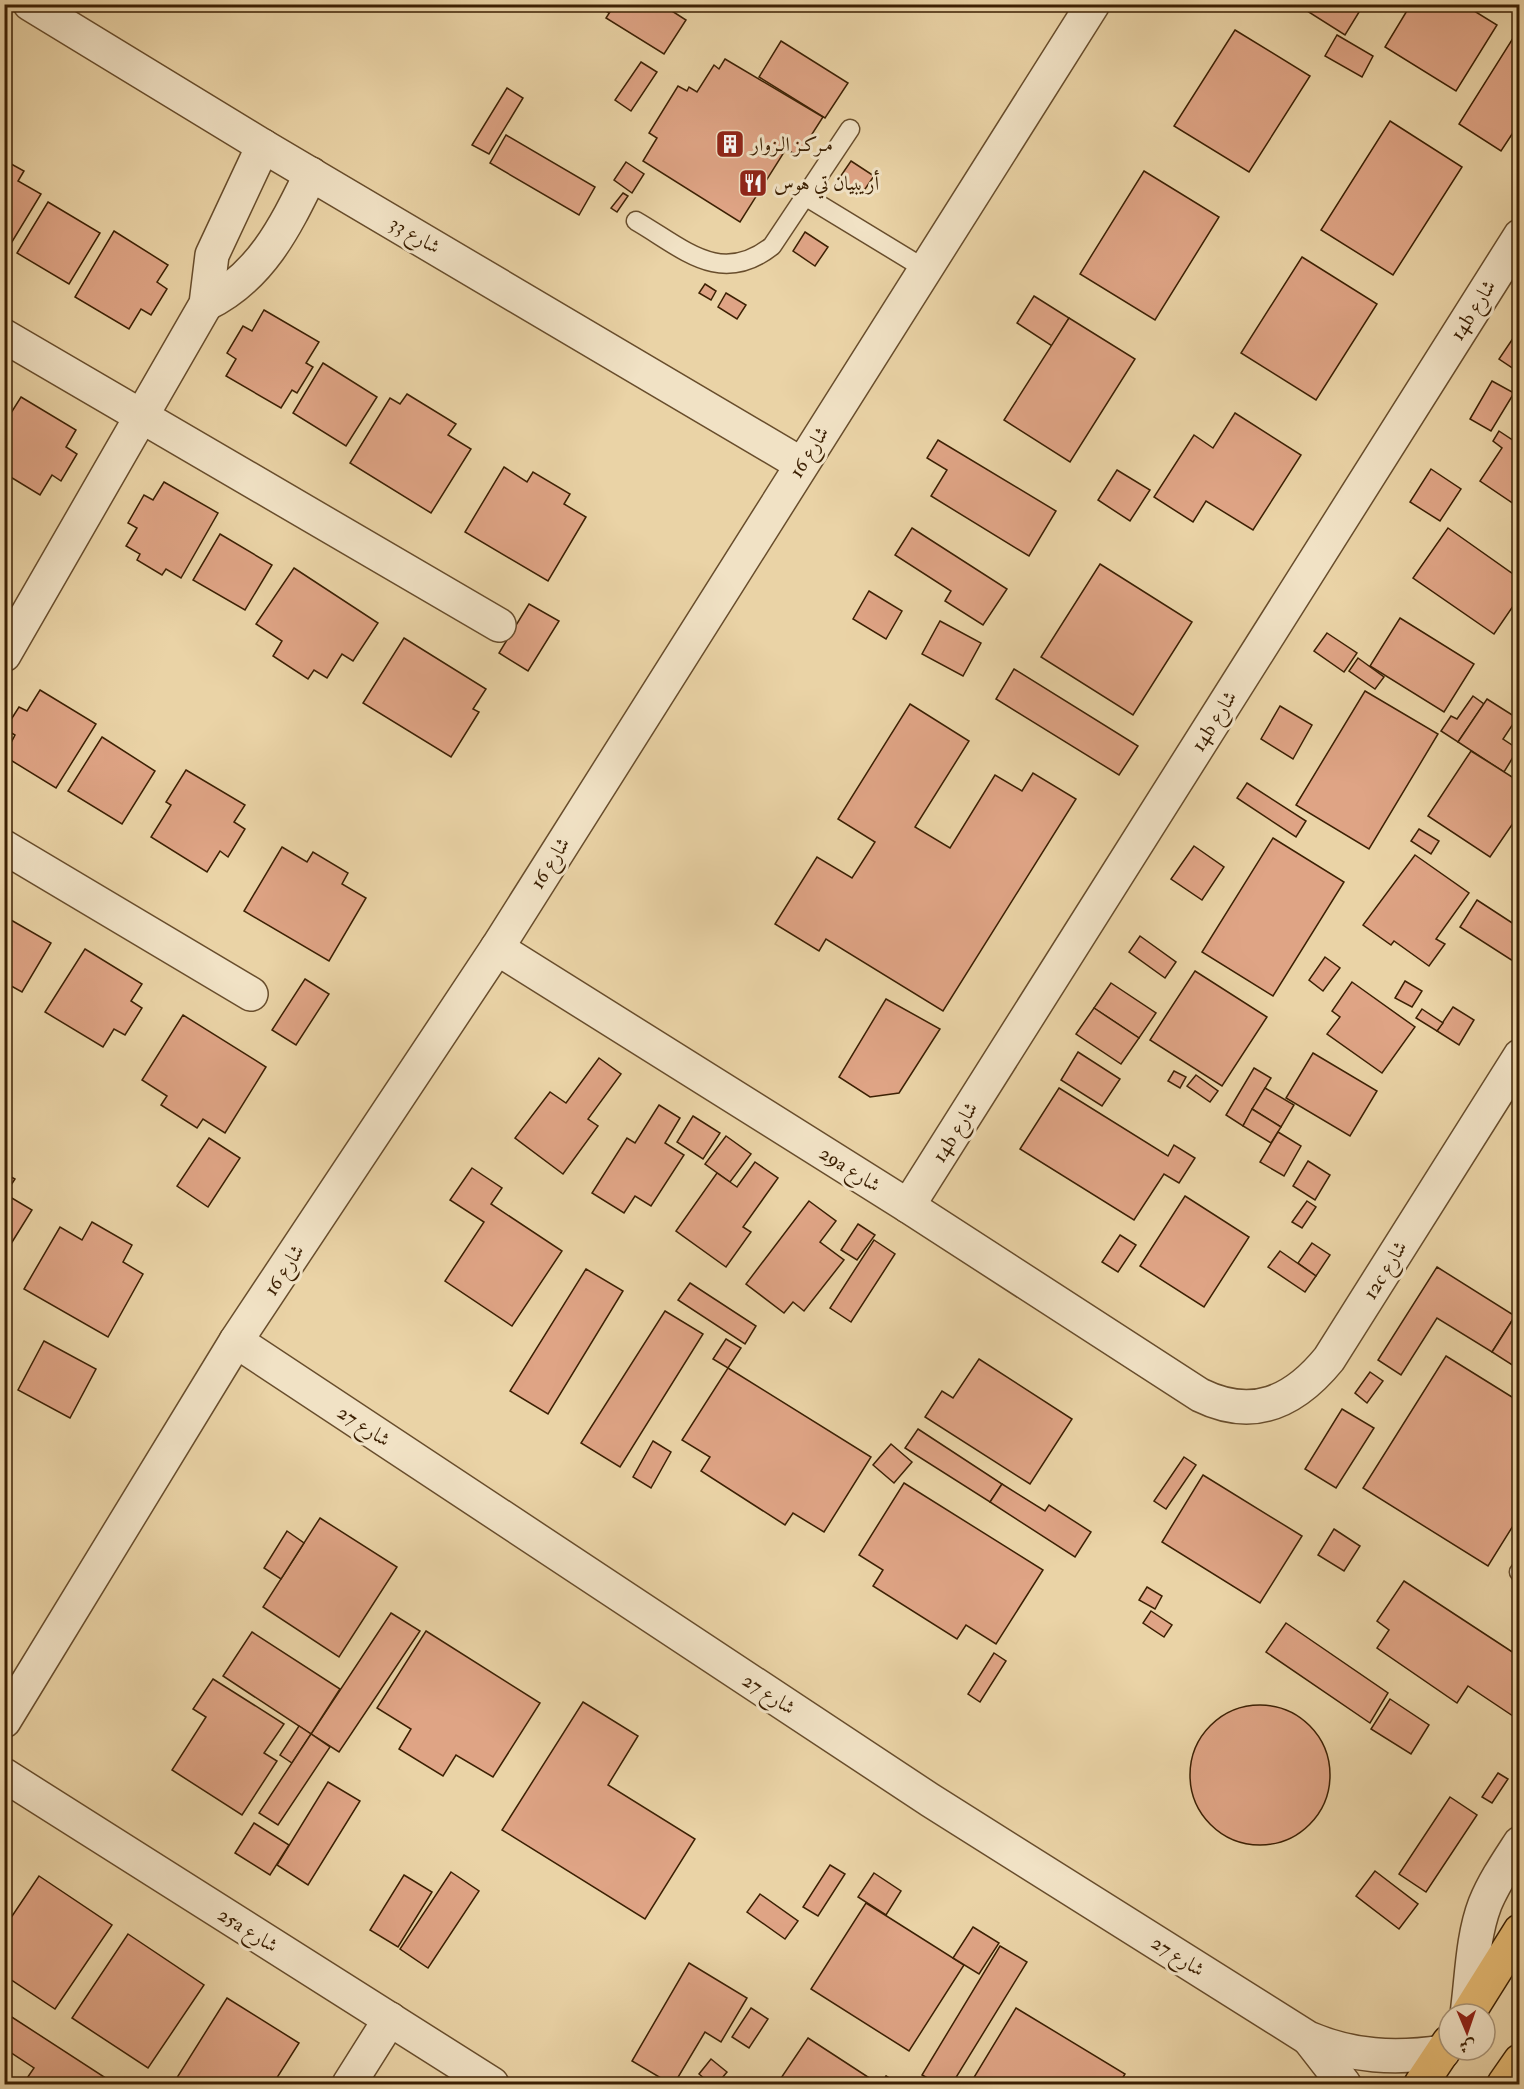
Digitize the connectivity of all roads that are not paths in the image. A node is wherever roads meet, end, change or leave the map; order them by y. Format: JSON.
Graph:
{"nodes":[{"id":1,"x":30,"y":4,"type":"edge"},
{"id":2,"x":1093,"y":4,"type":"edge"},
{"id":3,"x":850,"y":129,"type":"dead end"},
{"id":4,"x":263,"y":146,"type":"junction"},
{"id":5,"x":311,"y":174,"type":"junction"},
{"id":6,"x":805,"y":196,"type":"junction"},
{"id":7,"x":636,"y":221,"type":"dead end"},
{"id":8,"x":1520,"y":236,"type":"edge"},
{"id":9,"x":925,"y":269,"type":"junction"},
{"id":10,"x":206,"y":304,"type":"junction"},
{"id":11,"x":4,"y":336,"type":"edge"},
{"id":12,"x":143,"y":417,"type":"junction"},
{"id":13,"x":801,"y":464,"type":"junction"},
{"id":14,"x":499,"y":625,"type":"dead end"},
{"id":15,"x":4,"y":655,"type":"edge"},
{"id":16,"x":4,"y":847,"type":"edge"},
{"id":17,"x":497,"y":948,"type":"junction"},
{"id":18,"x":251,"y":994,"type":"dead end"},
{"id":19,"x":1520,"y":1056,"type":"edge"},
{"id":20,"x":908,"y":1206,"type":"junction"},
{"id":21,"x":236,"y":1341,"type":"junction"},
{"id":22,"x":1200,"y":1395,"type":"joint"},
{"id":23,"x":4,"y":1721,"type":"edge"},
{"id":24,"x":4,"y":1775,"type":"edge"},
{"id":25,"x":1520,"y":1843,"type":"edge"},
{"id":26,"x":1520,"y":1931,"type":"edge"},
{"id":27,"x":1469,"y":2002,"type":"edge"},
{"id":28,"x":1475,"y":2002,"type":"edge"},
{"id":29,"x":390,"y":2019,"type":"junction"},
{"id":30,"x":1308,"y":2038,"type":"junction"},
{"id":31,"x":1437,"y":2049,"type":"edge"},
{"id":32,"x":1437,"y":2061,"type":"edge"},
{"id":33,"x":1520,"y":2061,"type":"edge"},
{"id":34,"x":349,"y":2085,"type":"edge"},
{"id":35,"x":492,"y":2085,"type":"edge"},
{"id":36,"x":1344,"y":2085,"type":"edge"},
{"id":37,"x":1421,"y":2085,"type":"edge"},
{"id":38,"x":1504,"y":2085,"type":"edge"}],
"edges":[{"from":1,"to":4,"type":"street","name":"شارع 33"},
{"from":2,"to":9,"type":"street","name":"شارع 16"},
{"from":3,"to":6,"type":"lane"},
{"from":4,"to":5,"type":"street","name":"شارع 33"},
{"from":4,"to":10,"type":"street"},
{"from":5,"to":10,"type":"street"},
{"from":5,"to":13,"type":"street","name":"شارع 33"},
{"from":6,"to":7,"type":"lane"},
{"from":6,"to":9,"type":"lane"},
{"from":8,"to":20,"type":"street","name":"14b شارع"},
{"from":9,"to":13,"type":"street","name":"شارع 16"},
{"from":10,"to":12,"type":"street"},
{"from":11,"to":12,"type":"street"},
{"from":12,"to":14,"type":"street"},
{"from":12,"to":15,"type":"street"},
{"from":13,"to":17,"type":"street","name":"شارع 16"},
{"from":16,"to":18,"type":"street"},
{"from":17,"to":20,"type":"street","name":"29a شارع"},
{"from":17,"to":21,"type":"street","name":"شارع 16"},
{"from":19,"to":22,"type":"street","name":"12c شارع"},
{"from":20,"to":22,"type":"street","name":"29a شارع"},
{"from":21,"to":23,"type":"street","name":"شارع 16"},
{"from":21,"to":30,"type":"street","name":"شارع 27"},
{"from":24,"to":29,"type":"street","name":"25a شارع"},
{"from":25,"to":27,"type":"street"},
{"from":26,"to":28,"type":"main road"},
{"from":29,"to":34,"type":"street"},
{"from":29,"to":35,"type":"street","name":"25a شارع"},
{"from":30,"to":31,"type":"street","name":"شارع 27"},
{"from":30,"to":36,"type":"street","name":"شارع 27"},
{"from":32,"to":37,"type":"main road"},
{"from":33,"to":38,"type":"main road"}]}
